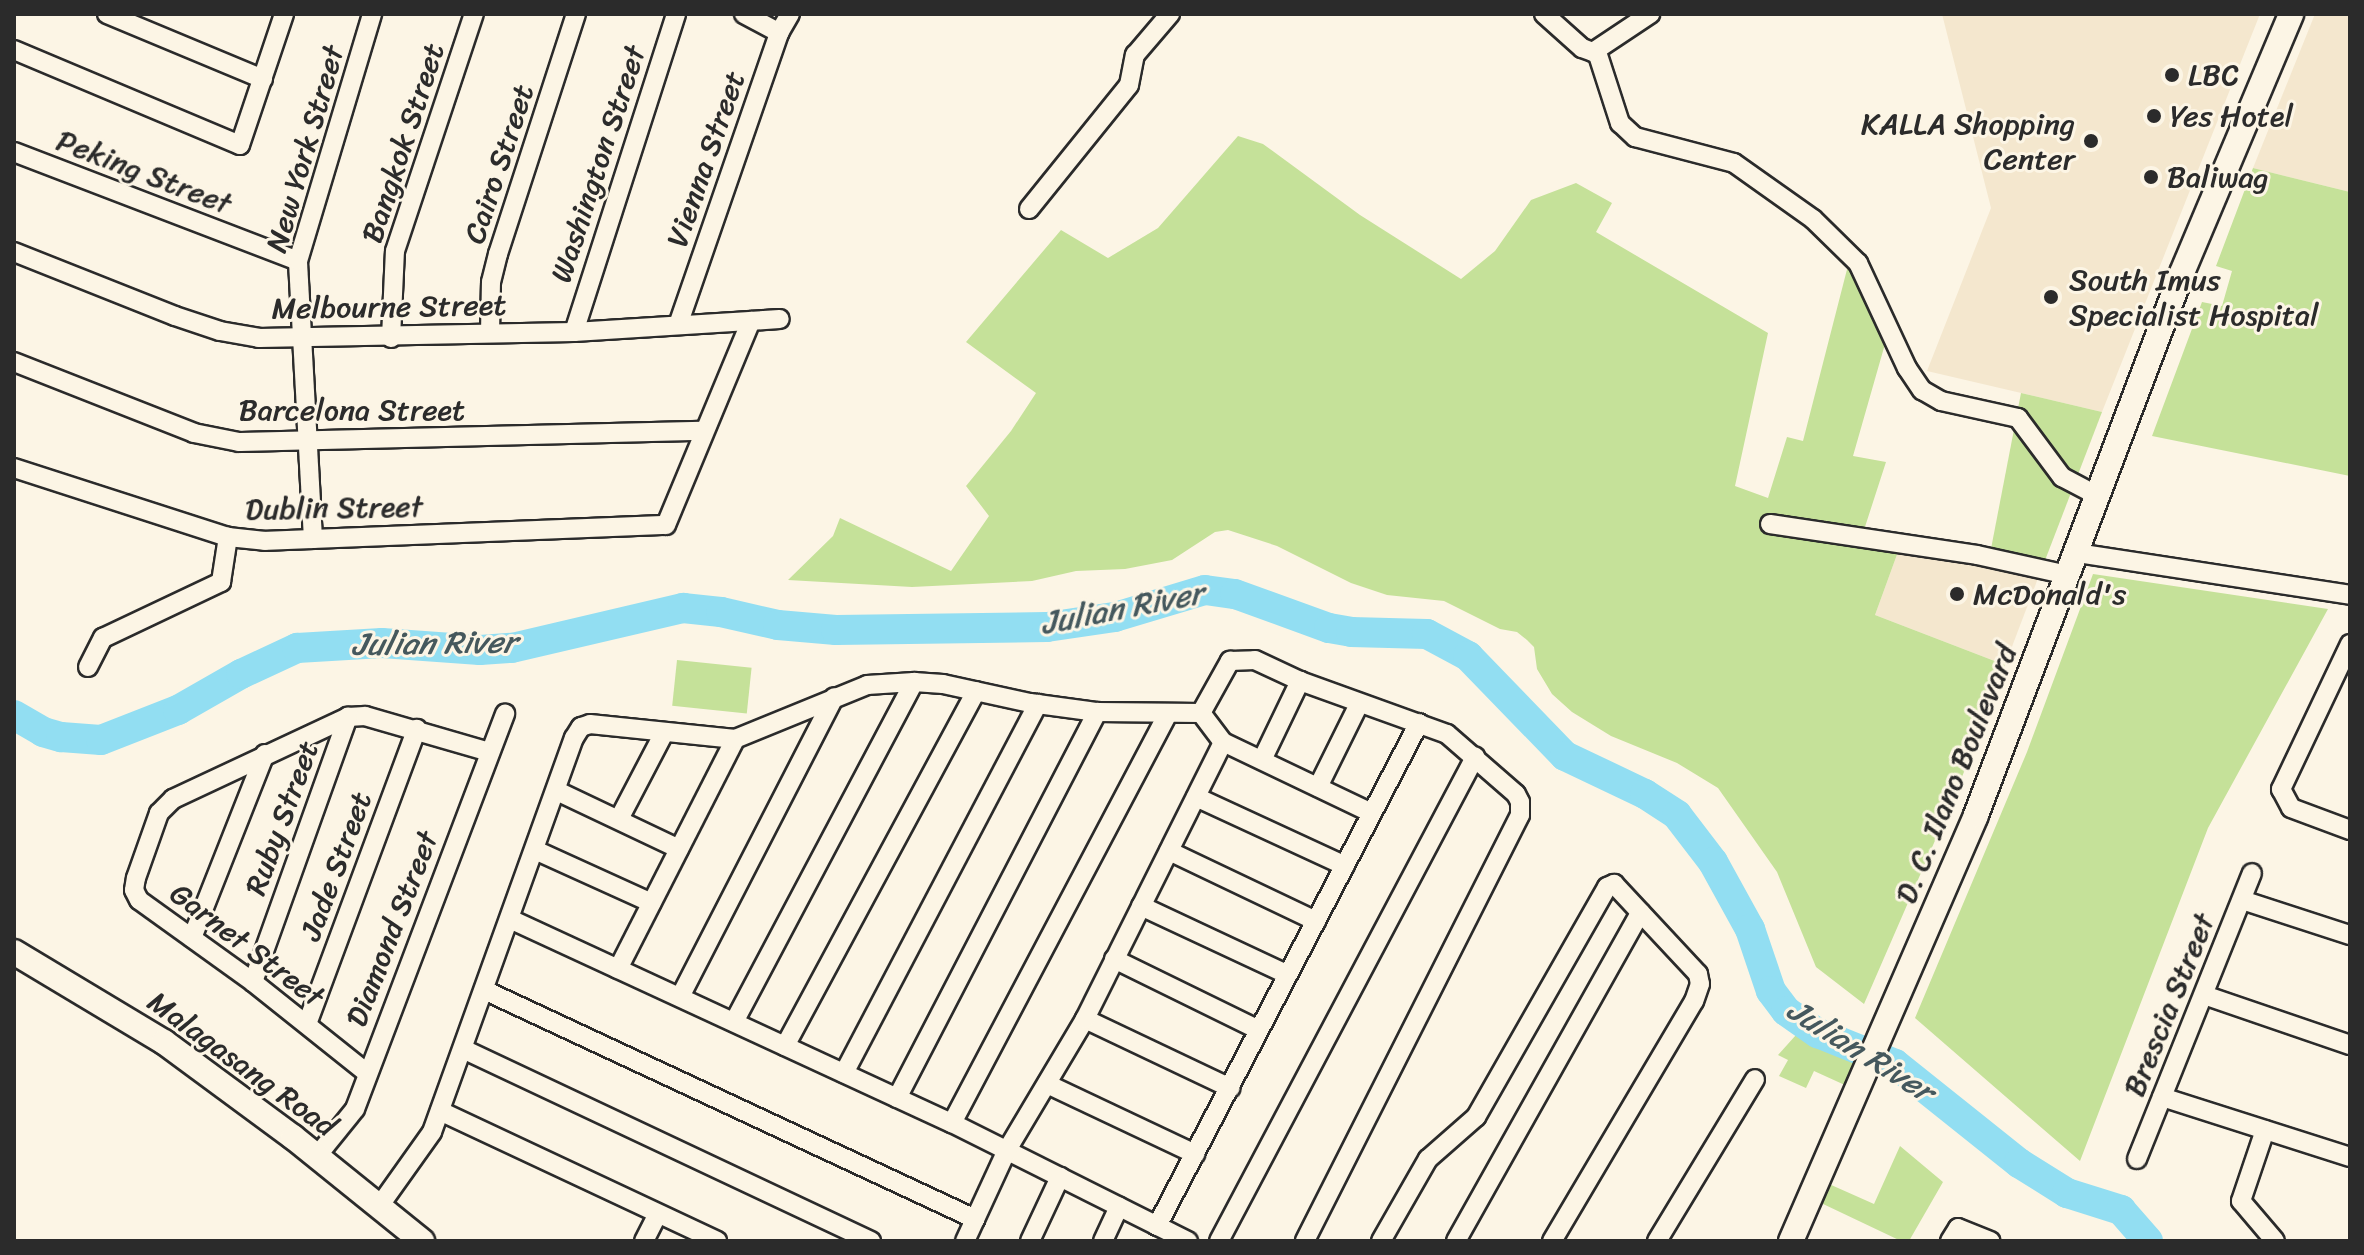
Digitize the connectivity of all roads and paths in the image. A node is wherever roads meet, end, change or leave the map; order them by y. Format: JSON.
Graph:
{"nodes":[{"id":1,"x":107,"y":14,"type":"edge"},
{"id":2,"x":284,"y":14,"type":"edge"},
{"id":3,"x":372,"y":14,"type":"edge"},
{"id":4,"x":474,"y":14,"type":"edge"},
{"id":5,"x":576,"y":14,"type":"edge"},
{"id":6,"x":676,"y":14,"type":"edge"},
{"id":7,"x":744,"y":14,"type":"edge"},
{"id":8,"x":790,"y":14,"type":"edge"},
{"id":9,"x":1170,"y":14,"type":"edge"},
{"id":10,"x":1544,"y":14,"type":"edge"},
{"id":11,"x":1650,"y":14,"type":"edge"},
{"id":12,"x":2291,"y":14,"type":"edge"},
{"id":13,"x":779,"y":33,"type":"junction"},
{"id":14,"x":14,"y":50,"type":"edge"},
{"id":15,"x":1597,"y":52,"type":"junction"},
{"id":16,"x":263,"y":79,"type":"junction"},
{"id":17,"x":14,"y":152,"type":"edge"},
{"id":18,"x":1029,"y":209,"type":"dead end"},
{"id":19,"x":14,"y":252,"type":"edge"},
{"id":20,"x":298,"y":261,"type":"junction"},
{"id":21,"x":780,"y":319,"type":"dead end"},
{"id":22,"x":751,"y":321,"type":"junction"},
{"id":23,"x":678,"y":325,"type":"junction"},
{"id":24,"x":574,"y":332,"type":"junction"},
{"id":25,"x":490,"y":333,"type":"junction"},
{"id":26,"x":391,"y":338,"type":"junction"},
{"id":27,"x":301,"y":339,"type":"junction"},
{"id":28,"x":14,"y":362,"type":"edge"},
{"id":29,"x":704,"y":431,"type":"junction"},
{"id":30,"x":308,"y":443,"type":"junction"},
{"id":31,"x":14,"y":468,"type":"edge"},
{"id":32,"x":2098,"y":496,"type":"junction"},
{"id":33,"x":1770,"y":524,"type":"dead end"},
{"id":34,"x":228,"y":537,"type":"junction"},
{"id":35,"x":313,"y":539,"type":"junction"},
{"id":36,"x":2072,"y":564,"type":"junction"},
{"id":37,"x":2350,"y":595,"type":"edge"},
{"id":38,"x":2350,"y":644,"type":"edge"},
{"id":39,"x":88,"y":667,"type":"dead end"},
{"id":40,"x":1300,"y":681,"type":"junction"},
{"id":41,"x":914,"y":682,"type":"junction"},
{"id":42,"x":976,"y":691,"type":"junction"},
{"id":43,"x":834,"y":697,"type":"junction"},
{"id":44,"x":1038,"y":704,"type":"junction"},
{"id":45,"x":1359,"y":704,"type":"junction"},
{"id":46,"x":1097,"y":712,"type":"junction"},
{"id":47,"x":1168,"y":713,"type":"junction"},
{"id":48,"x":1201,"y":713,"type":"junction"},
{"id":49,"x":505,"y":714,"type":"dead end"},
{"id":50,"x":348,"y":717,"type":"junction"},
{"id":51,"x":1419,"y":723,"type":"junction"},
{"id":52,"x":417,"y":729,"type":"junction"},
{"id":53,"x":664,"y":733,"type":"junction"},
{"id":54,"x":735,"y":739,"type":"junction"},
{"id":55,"x":1223,"y":742,"type":"junction"},
{"id":56,"x":490,"y":752,"type":"junction"},
{"id":57,"x":265,"y":754,"type":"junction"},
{"id":58,"x":1475,"y":757,"type":"junction"},
{"id":59,"x":1262,"y":760,"type":"junction"},
{"id":60,"x":1318,"y":787,"type":"junction"},
{"id":61,"x":557,"y":791,"type":"junction"},
{"id":62,"x":1196,"y":797,"type":"junction"},
{"id":63,"x":1372,"y":813,"type":"junction"},
{"id":64,"x":619,"y":819,"type":"junction"},
{"id":65,"x":2350,"y":829,"type":"edge"},
{"id":66,"x":679,"y":849,"type":"junction"},
{"id":67,"x":535,"y":850,"type":"junction"},
{"id":68,"x":1169,"y":851,"type":"junction"},
{"id":69,"x":1345,"y":866,"type":"junction"},
{"id":70,"x":2252,"y":873,"type":"dead end"},
{"id":71,"x":2242,"y":900,"type":"junction"},
{"id":72,"x":652,"y":903,"type":"junction"},
{"id":73,"x":1141,"y":906,"type":"junction"},
{"id":74,"x":1641,"y":912,"type":"junction"},
{"id":75,"x":510,"y":919,"type":"junction"},
{"id":76,"x":1316,"y":921,"type":"junction"},
{"id":77,"x":2350,"y":935,"type":"edge"},
{"id":78,"x":192,"y":938,"type":"junction"},
{"id":79,"x":14,"y":952,"type":"edge"},
{"id":80,"x":1114,"y":959,"type":"junction"},
{"id":81,"x":618,"y":969,"type":"junction"},
{"id":82,"x":1288,"y":975,"type":"junction"},
{"id":83,"x":253,"y":982,"type":"junction"},
{"id":84,"x":484,"y":990,"type":"junction"},
{"id":85,"x":2204,"y":995,"type":"junction"},
{"id":86,"x":680,"y":997,"type":"junction"},
{"id":87,"x":1085,"y":1019,"type":"junction"},
{"id":88,"x":734,"y":1022,"type":"junction"},
{"id":89,"x":307,"y":1024,"type":"junction"},
{"id":90,"x":1259,"y":1030,"type":"junction"},
{"id":91,"x":2350,"y":1045,"type":"edge"},
{"id":92,"x":785,"y":1046,"type":"junction"},
{"id":93,"x":463,"y":1049,"type":"junction"},
{"id":94,"x":367,"y":1073,"type":"junction"},
{"id":95,"x":844,"y":1073,"type":"junction"},
{"id":96,"x":1755,"y":1079,"type":"dead end"},
{"id":97,"x":1047,"y":1084,"type":"junction"},
{"id":98,"x":1230,"y":1088,"type":"junction"},
{"id":99,"x":2162,"y":1097,"type":"junction"},
{"id":100,"x":897,"y":1098,"type":"junction"},
{"id":101,"x":440,"y":1111,"type":"junction"},
{"id":102,"x":952,"y":1123,"type":"junction"},
{"id":103,"x":2265,"y":1130,"type":"junction"},
{"id":104,"x":1007,"y":1150,"type":"junction"},
{"id":105,"x":1195,"y":1154,"type":"junction"},
{"id":106,"x":317,"y":1156,"type":"junction"},
{"id":107,"x":2350,"y":1157,"type":"edge"},
{"id":108,"x":2137,"y":1159,"type":"dead end"},
{"id":109,"x":1060,"y":1177,"type":"junction"},
{"id":110,"x":1119,"y":1207,"type":"junction"},
{"id":111,"x":378,"y":1208,"type":"junction"},
{"id":112,"x":658,"y":1214,"type":"junction"},
{"id":113,"x":975,"y":1219,"type":"junction"},
{"id":114,"x":1157,"y":1226,"type":"junction"},
{"id":115,"x":1179,"y":1239,"type":"edge"},
{"id":116,"x":422,"y":1241,"type":"edge"},
{"id":117,"x":644,"y":1241,"type":"edge"},
{"id":118,"x":716,"y":1241,"type":"edge"},
{"id":119,"x":871,"y":1241,"type":"edge"},
{"id":120,"x":965,"y":1241,"type":"edge"},
{"id":121,"x":1030,"y":1241,"type":"edge"},
{"id":122,"x":1103,"y":1241,"type":"edge"},
{"id":123,"x":1219,"y":1241,"type":"edge"},
{"id":124,"x":1305,"y":1241,"type":"edge"},
{"id":125,"x":1381,"y":1241,"type":"edge"},
{"id":126,"x":1456,"y":1241,"type":"edge"},
{"id":127,"x":1552,"y":1241,"type":"edge"},
{"id":128,"x":1657,"y":1241,"type":"edge"},
{"id":129,"x":1791,"y":1241,"type":"edge"},
{"id":130,"x":1950,"y":1241,"type":"edge"},
{"id":131,"x":1990,"y":1241,"type":"edge"},
{"id":132,"x":2275,"y":1241,"type":"edge"}],
"edges":[{"from":1,"to":16,"type":"street"},
{"from":2,"to":16,"type":"street"},
{"from":3,"to":20,"type":"street","name":"New York Street"},
{"from":4,"to":26,"type":"street","name":"Bangkok Street"},
{"from":5,"to":25,"type":"street","name":"Cairo Street"},
{"from":6,"to":24,"type":"street","name":"Washington Street"},
{"from":7,"to":13,"type":"street"},
{"from":8,"to":13,"type":"street","name":"Vienna Street"},
{"from":9,"to":18,"type":"street"},
{"from":10,"to":15,"type":"street"},
{"from":11,"to":15,"type":"street"},
{"from":12,"to":32,"type":"street","name":"D. C. Ilano Boulevard"},
{"from":13,"to":23,"type":"street","name":"Vienna Street"},
{"from":14,"to":16,"type":"street"},
{"from":15,"to":32,"type":"street"},
{"from":17,"to":20,"type":"street","name":"Peking Street"},
{"from":19,"to":27,"type":"street","name":"Melbourne Street"},
{"from":20,"to":27,"type":"street","name":"New York Street"},
{"from":21,"to":22,"type":"street","name":"Melbourne Street"},
{"from":22,"to":23,"type":"street","name":"Melbourne Street"},
{"from":22,"to":29,"type":"street"},
{"from":23,"to":24,"type":"street","name":"Melbourne Street"},
{"from":24,"to":25,"type":"street","name":"Melbourne Street"},
{"from":25,"to":26,"type":"street","name":"Melbourne Street"},
{"from":26,"to":27,"type":"street","name":"Melbourne Street"},
{"from":27,"to":30,"type":"street","name":"New York Street"},
{"from":28,"to":30,"type":"street","name":"Barcelona Street"},
{"from":29,"to":30,"type":"street","name":"Barcelona Street"},
{"from":29,"to":35,"type":"street","name":"Dublin Street"},
{"from":30,"to":35,"type":"street","name":"New York Street"},
{"from":31,"to":34,"type":"street","name":"Dublin Street"},
{"from":32,"to":36,"type":"street","name":"D. C. Ilano Boulevard"},
{"from":33,"to":36,"type":"street"},
{"from":34,"to":35,"type":"street","name":"Dublin Street"},
{"from":34,"to":39,"type":"street"},
{"from":36,"to":37,"type":"street"},
{"from":36,"to":129,"type":"street","name":"D. C. Ilano Boulevard"},
{"from":38,"to":65,"type":"street"},
{"from":40,"to":45,"type":"street"},
{"from":40,"to":48,"type":"street"},
{"from":40,"to":59,"type":"street"},
{"from":41,"to":42,"type":"street"},
{"from":41,"to":43,"type":"street"},
{"from":41,"to":88,"type":"street"},
{"from":42,"to":44,"type":"street"},
{"from":42,"to":92,"type":"street"},
{"from":43,"to":54,"type":"street"},
{"from":43,"to":86,"type":"street"},
{"from":44,"to":46,"type":"street"},
{"from":44,"to":95,"type":"street"},
{"from":45,"to":51,"type":"street"},
{"from":45,"to":60,"type":"street"},
{"from":46,"to":47,"type":"street"},
{"from":46,"to":100,"type":"street"},
{"from":47,"to":48,"type":"street"},
{"from":47,"to":102,"type":"street"},
{"from":48,"to":55,"type":"street"},
{"from":49,"to":56,"type":"street","name":"Diamond Street"},
{"from":50,"to":52,"type":"street"},
{"from":50,"to":57,"type":"street"},
{"from":50,"to":83,"type":"street","name":"Ruby Street"},
{"from":51,"to":58,"type":"street"},
{"from":51,"to":63,"type":"street"},
{"from":52,"to":56,"type":"street"},
{"from":52,"to":89,"type":"street","name":"Jade Street"},
{"from":53,"to":54,"type":"street"},
{"from":53,"to":61,"type":"street"},
{"from":53,"to":64,"type":"street"},
{"from":54,"to":66,"type":"street"},
{"from":55,"to":59,"type":"street"},
{"from":55,"to":62,"type":"street"},
{"from":56,"to":94,"type":"street","name":"Diamond Street"},
{"from":57,"to":78,"type":"street"},
{"from":57,"to":78,"type":"street","name":"Garnet Street"},
{"from":58,"to":123,"type":"street"},
{"from":58,"to":124,"type":"street"},
{"from":59,"to":60,"type":"street"},
{"from":60,"to":63,"type":"street"},
{"from":61,"to":64,"type":"street"},
{"from":61,"to":67,"type":"street"},
{"from":62,"to":68,"type":"street"},
{"from":62,"to":69,"type":"street"},
{"from":63,"to":69,"type":"street"},
{"from":64,"to":66,"type":"street"},
{"from":66,"to":72,"type":"street"},
{"from":67,"to":72,"type":"street"},
{"from":67,"to":75,"type":"street"},
{"from":68,"to":73,"type":"street"},
{"from":68,"to":76,"type":"street"},
{"from":69,"to":76,"type":"street"},
{"from":70,"to":71,"type":"street","name":"Brescia Street"},
{"from":71,"to":77,"type":"street"},
{"from":71,"to":85,"type":"street","name":"Brescia Street"},
{"from":72,"to":81,"type":"street"},
{"from":73,"to":80,"type":"street"},
{"from":73,"to":82,"type":"street"},
{"from":74,"to":125,"type":"street"},
{"from":74,"to":126,"type":"street"},
{"from":74,"to":127,"type":"street"},
{"from":75,"to":81,"type":"street"},
{"from":75,"to":84,"type":"street"},
{"from":76,"to":82,"type":"street"},
{"from":78,"to":83,"type":"street","name":"Garnet Street"},
{"from":79,"to":106,"type":"street","name":"Malagasang Road"},
{"from":80,"to":87,"type":"street"},
{"from":80,"to":90,"type":"street"},
{"from":81,"to":86,"type":"street"},
{"from":82,"to":90,"type":"street"},
{"from":83,"to":89,"type":"street","name":"Garnet Street"},
{"from":84,"to":93,"type":"street"},
{"from":84,"to":113,"type":"street"},
{"from":85,"to":91,"type":"street"},
{"from":85,"to":99,"type":"street","name":"Brescia Street"},
{"from":86,"to":88,"type":"street"},
{"from":87,"to":97,"type":"street"},
{"from":87,"to":98,"type":"street"},
{"from":88,"to":92,"type":"street"},
{"from":89,"to":94,"type":"street","name":"Garnet Street"},
{"from":90,"to":98,"type":"street"},
{"from":92,"to":95,"type":"street"},
{"from":93,"to":101,"type":"street"},
{"from":93,"to":119,"type":"street"},
{"from":94,"to":106,"type":"street","name":"Diamond Street"},
{"from":95,"to":100,"type":"street"},
{"from":96,"to":128,"type":"street"},
{"from":97,"to":104,"type":"street"},
{"from":97,"to":105,"type":"street"},
{"from":98,"to":105,"type":"street"},
{"from":99,"to":103,"type":"street"},
{"from":99,"to":108,"type":"street","name":"Brescia Street"},
{"from":100,"to":102,"type":"street"},
{"from":101,"to":111,"type":"street"},
{"from":101,"to":112,"type":"street"},
{"from":102,"to":104,"type":"street"},
{"from":103,"to":107,"type":"street"},
{"from":103,"to":132,"type":"street"},
{"from":104,"to":109,"type":"street"},
{"from":104,"to":113,"type":"street"},
{"from":105,"to":114,"type":"street"},
{"from":106,"to":111,"type":"street","name":"Malagasang Road"},
{"from":109,"to":110,"type":"street"},
{"from":109,"to":121,"type":"street"},
{"from":110,"to":114,"type":"street"},
{"from":110,"to":122,"type":"street"},
{"from":111,"to":116,"type":"street","name":"Malagasang Road"},
{"from":112,"to":117,"type":"street"},
{"from":112,"to":118,"type":"street"},
{"from":113,"to":120,"type":"street"},
{"from":114,"to":115,"type":"street"},
{"from":130,"to":131,"type":"street"}]}
